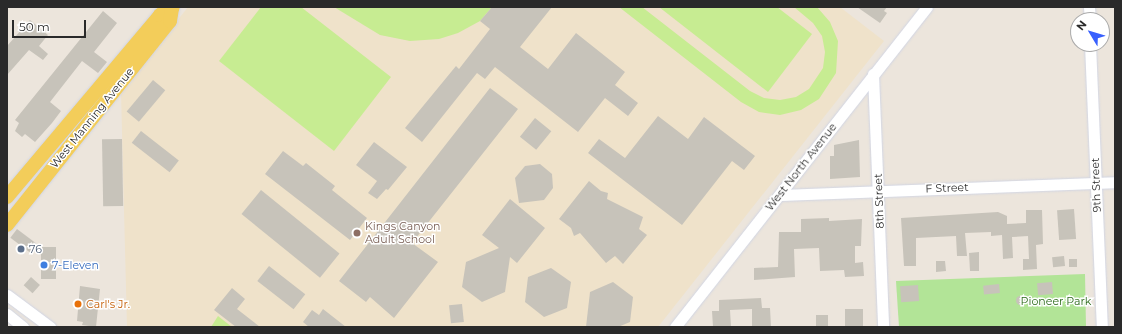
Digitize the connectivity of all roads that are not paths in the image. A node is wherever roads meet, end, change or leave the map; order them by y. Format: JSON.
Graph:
{"nodes":[{"id":1,"x":927,"y":7,"type":"edge"},
{"id":2,"x":172,"y":8,"type":"edge"},
{"id":3,"x":1090,"y":52,"type":"edge"},
{"id":4,"x":873,"y":74,"type":"junction"},
{"id":5,"x":1096,"y":182,"type":"junction"},
{"id":6,"x":1115,"y":182,"type":"edge"},
{"id":7,"x":878,"y":191,"type":"junction"},
{"id":8,"x":780,"y":195,"type":"junction"},
{"id":9,"x":7,"y":198,"type":"edge"},
{"id":10,"x":7,"y":225,"type":"edge"},
{"id":11,"x":7,"y":295,"type":"edge"},
{"id":12,"x":7,"y":314,"type":"edge"},
{"id":13,"x":23,"y":327,"type":"edge"},
{"id":14,"x":50,"y":327,"type":"edge"},
{"id":15,"x":675,"y":327,"type":"edge"},
{"id":16,"x":883,"y":327,"type":"edge"},
{"id":17,"x":1102,"y":327,"type":"edge"}],
"edges":[{"from":1,"to":4,"type":"street","name":"West North Avenue"},
{"from":2,"to":9,"type":"main road","name":"West Manning Avenue"},
{"from":2,"to":10,"type":"main road","name":"West Manning Avenue"},
{"from":3,"to":5,"type":"street","name":"9th Street"},
{"from":4,"to":7,"type":"street","name":"8th Street"},
{"from":4,"to":8,"type":"street","name":"West North Avenue"},
{"from":5,"to":6,"type":"street","name":"F Street"},
{"from":5,"to":7,"type":"street","name":"F Street"},
{"from":5,"to":17,"type":"street","name":"9th Street"},
{"from":7,"to":8,"type":"street","name":"F Street"},
{"from":7,"to":16,"type":"street","name":"8th Street"},
{"from":8,"to":15,"type":"street","name":"West North Avenue"},
{"from":11,"to":14,"type":"street"},
{"from":12,"to":13,"type":"street"}]}
